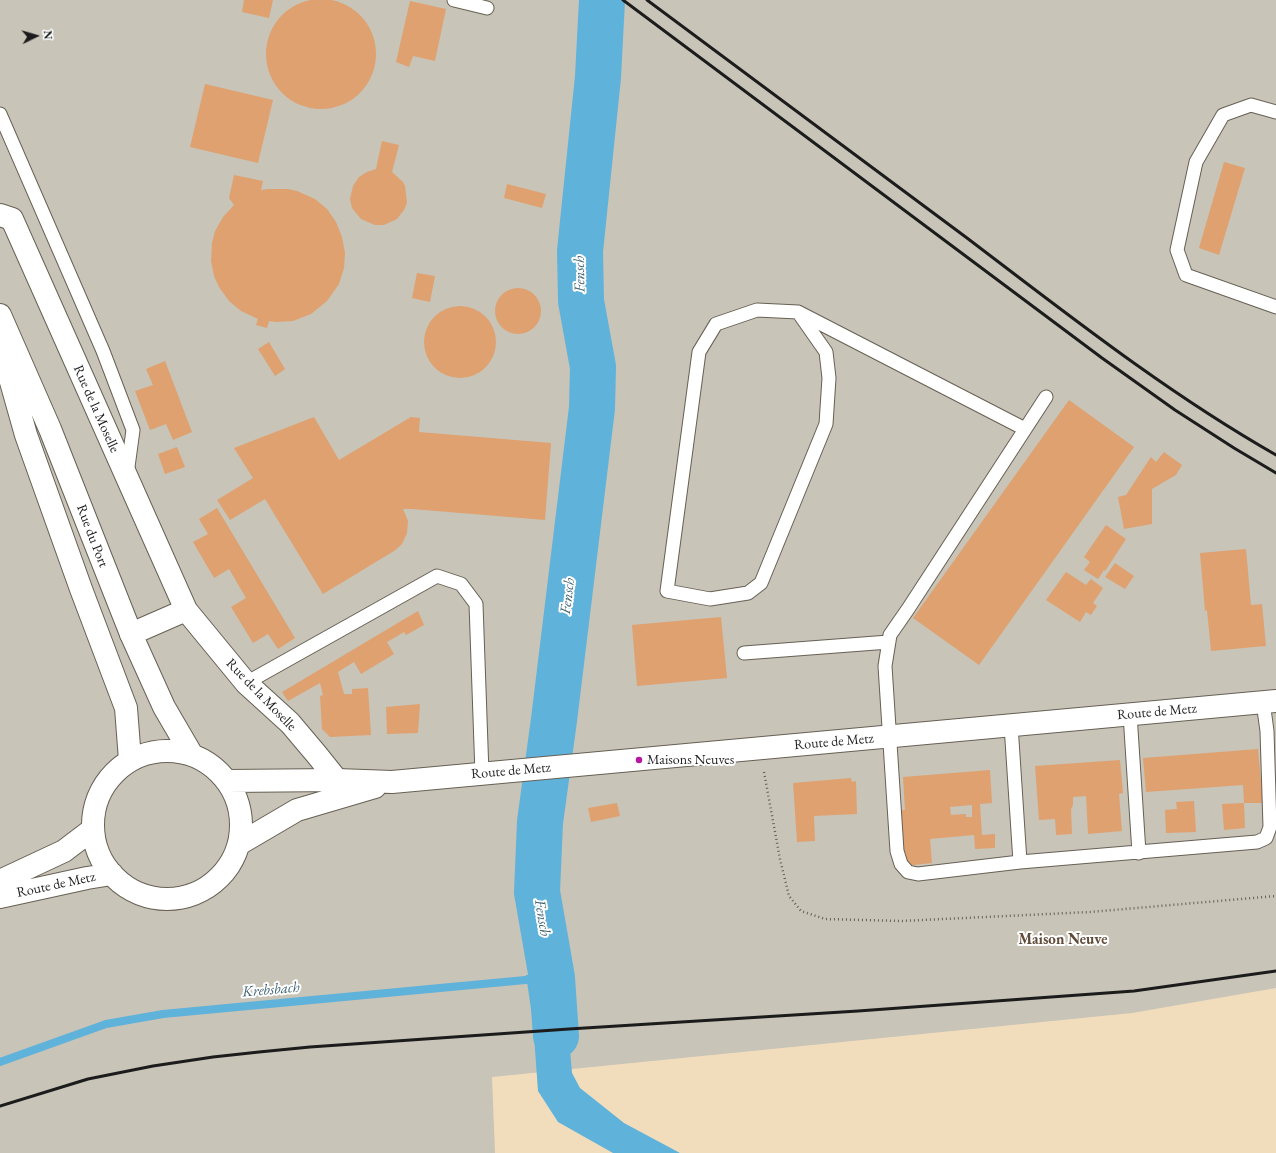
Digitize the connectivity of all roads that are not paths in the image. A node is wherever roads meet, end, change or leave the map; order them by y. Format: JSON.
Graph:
{"nodes":[{"id":1,"x":454,"y":0,"type":"edge"},
{"id":2,"x":487,"y":8,"type":"dead end"},
{"id":3,"x":1276,"y":112,"type":"edge"},
{"id":4,"x":0,"y":114,"type":"edge"},
{"id":5,"x":0,"y":215,"type":"edge"},
{"id":6,"x":1276,"y":307,"type":"edge"},
{"id":7,"x":798,"y":312,"type":"junction"},
{"id":8,"x":0,"y":315,"type":"edge"},
{"id":9,"x":0,"y":343,"type":"edge"},
{"id":10,"x":1046,"y":397,"type":"dead end"},
{"id":11,"x":1026,"y":429,"type":"junction"},
{"id":12,"x":26,"y":435,"type":"junction"},
{"id":13,"x":127,"y":478,"type":"junction"},
{"id":14,"x":186,"y":610,"type":"junction"},
{"id":15,"x":131,"y":634,"type":"junction"},
{"id":16,"x":889,"y":642,"type":"junction"},
{"id":17,"x":744,"y":653,"type":"dead end"},
{"id":18,"x":246,"y":683,"type":"junction"},
{"id":19,"x":1270,"y":702,"type":"edge"},
{"id":20,"x":1130,"y":714,"type":"junction"},
{"id":21,"x":1011,"y":725,"type":"junction"},
{"id":22,"x":889,"y":736,"type":"junction"},
{"id":23,"x":192,"y":755,"type":"junction"},
{"id":24,"x":130,"y":760,"type":"junction"},
{"id":25,"x":482,"y":774,"type":"junction"},
{"id":26,"x":337,"y":780,"type":"junction"},
{"id":27,"x":227,"y":781,"type":"junction"},
{"id":28,"x":392,"y":782,"type":"junction"},
{"id":29,"x":93,"y":829,"type":"junction"},
{"id":30,"x":239,"y":844,"type":"junction"},
{"id":31,"x":1139,"y":853,"type":"junction"},
{"id":32,"x":1020,"y":862,"type":"junction"},
{"id":33,"x":112,"y":874,"type":"junction"},
{"id":34,"x":0,"y":881,"type":"edge"},
{"id":35,"x":0,"y":897,"type":"edge"}],
"edges":[{"from":1,"to":2,"type":"lane"},
{"from":3,"to":6,"type":"lane"},
{"from":4,"to":13,"type":"lane"},
{"from":5,"to":13,"type":"main road","name":"Rue de la Moselle"},
{"from":7,"to":7,"type":"lane"},
{"from":7,"to":11,"type":"lane"},
{"from":8,"to":15,"type":"main road","name":"Rue du Port"},
{"from":9,"to":12,"type":"main road","name":"Rue du Port"},
{"from":10,"to":11,"type":"lane"},
{"from":11,"to":16,"type":"lane"},
{"from":12,"to":15,"type":"main road"},
{"from":12,"to":24,"type":"main road","name":"Rue du Port"},
{"from":13,"to":14,"type":"main road","name":"Rue de la Moselle"},
{"from":14,"to":15,"type":"main road"},
{"from":14,"to":18,"type":"main road","name":"Rue de la Moselle"},
{"from":15,"to":23,"type":"main road","name":"Rue du Port"},
{"from":16,"to":17,"type":"lane"},
{"from":16,"to":22,"type":"lane"},
{"from":18,"to":25,"type":"lane"},
{"from":18,"to":26,"type":"main road","name":"Rue de la Moselle"},
{"from":19,"to":20,"type":"main road","name":"Route de Metz"},
{"from":19,"to":31,"type":"lane"},
{"from":20,"to":21,"type":"main road","name":"Route de Metz"},
{"from":20,"to":31,"type":"lane"},
{"from":21,"to":22,"type":"main road","name":"Route de Metz"},
{"from":21,"to":32,"type":"lane"},
{"from":22,"to":25,"type":"main road","name":"Route de Metz"},
{"from":22,"to":32,"type":"lane"},
{"from":23,"to":24,"type":"main road"},
{"from":23,"to":27,"type":"main road"},
{"from":24,"to":29,"type":"main road"},
{"from":25,"to":28,"type":"main road","name":"Route de Metz"},
{"from":26,"to":27,"type":"main road","name":"Route de Metz"},
{"from":26,"to":28,"type":"main road","name":"Route de Metz"},
{"from":27,"to":30,"type":"main road"},
{"from":28,"to":30,"type":"main road","name":"Route de Metz"},
{"from":29,"to":33,"type":"main road"},
{"from":29,"to":34,"type":"main road","name":"Route de Metz"},
{"from":30,"to":33,"type":"main road"},
{"from":31,"to":32,"type":"lane"},
{"from":33,"to":35,"type":"main road","name":"Route de Metz"}]}
